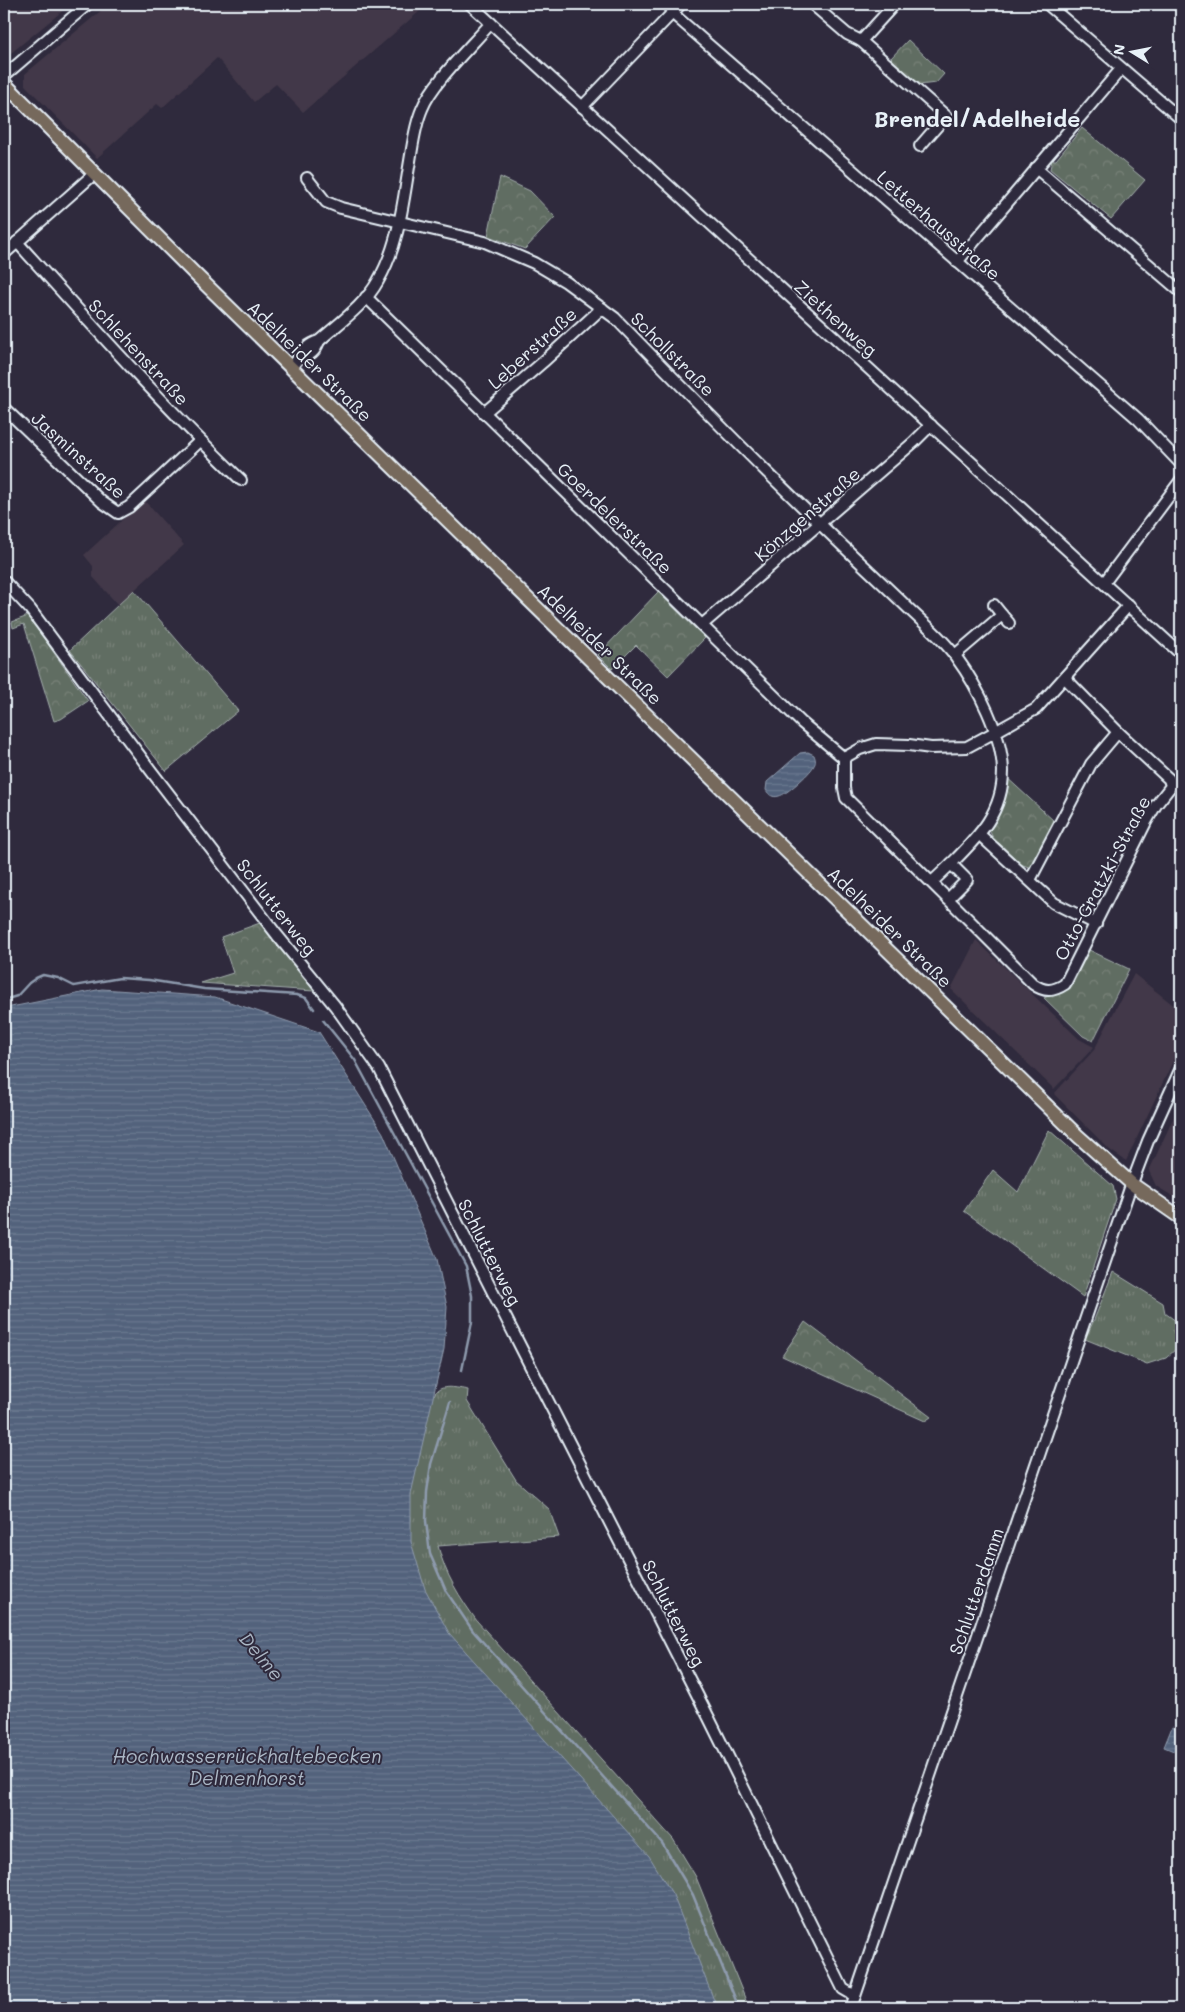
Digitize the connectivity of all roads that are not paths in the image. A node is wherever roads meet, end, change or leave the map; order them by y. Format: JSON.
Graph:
{"nodes":[{"id":1,"x":88,"y":4,"type":"edge"},
{"id":2,"x":470,"y":4,"type":"edge"},
{"id":3,"x":681,"y":4,"type":"edge"},
{"id":4,"x":812,"y":4,"type":"edge"},
{"id":5,"x":1047,"y":4,"type":"edge"},
{"id":6,"x":892,"y":7,"type":"dead end"},
{"id":7,"x":672,"y":13,"type":"junction"},
{"id":8,"x":491,"y":23,"type":"junction"},
{"id":9,"x":862,"y":41,"type":"junction"},
{"id":10,"x":1121,"y":69,"type":"junction"},
{"id":11,"x":4,"y":76,"type":"edge"},
{"id":12,"x":4,"y":83,"type":"edge"},
{"id":13,"x":582,"y":107,"type":"junction"},
{"id":14,"x":1181,"y":119,"type":"edge"},
{"id":15,"x":920,"y":146,"type":"dead end"},
{"id":16,"x":1036,"y":168,"type":"junction"},
{"id":17,"x":94,"y":174,"type":"junction"},
{"id":18,"x":307,"y":178,"type":"dead end"},
{"id":19,"x":400,"y":216,"type":"junction"},
{"id":20,"x":17,"y":242,"type":"junction"},
{"id":21,"x":4,"y":254,"type":"edge"},
{"id":22,"x":958,"y":262,"type":"junction"},
{"id":23,"x":1181,"y":292,"type":"edge"},
{"id":24,"x":366,"y":298,"type":"junction"},
{"id":25,"x":602,"y":308,"type":"junction"},
{"id":26,"x":295,"y":362,"type":"junction"},
{"id":27,"x":4,"y":408,"type":"edge"},
{"id":28,"x":484,"y":413,"type":"junction"},
{"id":29,"x":931,"y":425,"type":"junction"},
{"id":30,"x":200,"y":441,"type":"junction"},
{"id":31,"x":1181,"y":464,"type":"edge"},
{"id":32,"x":241,"y":480,"type":"dead end"},
{"id":33,"x":1181,"y":480,"type":"edge"},
{"id":34,"x":820,"y":524,"type":"junction"},
{"id":35,"x":4,"y":581,"type":"edge"},
{"id":36,"x":1104,"y":582,"type":"junction"},
{"id":37,"x":994,"y":605,"type":"dead end"},
{"id":38,"x":1129,"y":605,"type":"junction"},
{"id":39,"x":702,"y":625,"type":"junction"},
{"id":40,"x":1181,"y":654,"type":"edge"},
{"id":41,"x":955,"y":655,"type":"junction"},
{"id":42,"x":1065,"y":678,"type":"junction"},
{"id":43,"x":996,"y":732,"type":"junction"},
{"id":44,"x":1118,"y":732,"type":"junction"},
{"id":45,"x":844,"y":758,"type":"junction"},
{"id":46,"x":980,"y":835,"type":"junction"},
{"id":47,"x":951,"y":864,"type":"junction"},
{"id":48,"x":1030,"y":880,"type":"junction"},
{"id":49,"x":932,"y":882,"type":"junction"},
{"id":50,"x":948,"y":899,"type":"junction"},
{"id":51,"x":1096,"y":924,"type":"junction"},
{"id":52,"x":1181,"y":1068,"type":"edge"},
{"id":53,"x":1132,"y":1184,"type":"junction"},
{"id":54,"x":1181,"y":1218,"type":"edge"},
{"id":55,"x":855,"y":1996,"type":"junction"},
{"id":56,"x":851,"y":2008,"type":"edge"}],
"edges":[{"from":1,"to":11,"type":"street"},
{"from":2,"to":8,"type":"street","name":"Ziethenweg"},
{"from":3,"to":7,"type":"street"},
{"from":4,"to":9,"type":"street"},
{"from":5,"to":10,"type":"street"},
{"from":6,"to":9,"type":"street"},
{"from":7,"to":13,"type":"street"},
{"from":7,"to":22,"type":"street","name":"Letterhausstraße"},
{"from":8,"to":13,"type":"street","name":"Ziethenweg"},
{"from":8,"to":19,"type":"street"},
{"from":9,"to":15,"type":"street"},
{"from":10,"to":14,"type":"street"},
{"from":10,"to":16,"type":"street"},
{"from":12,"to":17,"type":"main road","name":"Adelheider Straße"},
{"from":13,"to":29,"type":"street","name":"Ziethenweg"},
{"from":16,"to":22,"type":"street"},
{"from":16,"to":23,"type":"street"},
{"from":17,"to":20,"type":"street"},
{"from":17,"to":26,"type":"main road","name":"Adelheider Straße"},
{"from":18,"to":19,"type":"street","name":"Schollstraße"},
{"from":19,"to":24,"type":"street"},
{"from":19,"to":25,"type":"street","name":"Schollstraße"},
{"from":20,"to":21,"type":"street"},
{"from":20,"to":30,"type":"street","name":"Schlehenstraße"},
{"from":22,"to":31,"type":"street","name":"Letterhausstraße"},
{"from":24,"to":26,"type":"street"},
{"from":24,"to":28,"type":"street","name":"Goerdelerstraße"},
{"from":25,"to":28,"type":"street","name":"Leberstraße"},
{"from":25,"to":34,"type":"street","name":"Schollstraße"},
{"from":26,"to":53,"type":"main road","name":"Adelheider Straße"},
{"from":27,"to":30,"type":"street","name":"Jasminstraße"},
{"from":28,"to":39,"type":"street","name":"Goerdelerstraße"},
{"from":29,"to":34,"type":"street","name":"Könzgenstraße"},
{"from":29,"to":36,"type":"street","name":"Ziethenweg"},
{"from":30,"to":32,"type":"street","name":"Schlehenstraße"},
{"from":33,"to":36,"type":"street"},
{"from":34,"to":39,"type":"street","name":"Könzgenstraße"},
{"from":34,"to":41,"type":"street","name":"Schollstraße"},
{"from":35,"to":55,"type":"street","name":"Schlutterweg"},
{"from":36,"to":38,"type":"street","name":"Ziethenweg"},
{"from":37,"to":41,"type":"street"},
{"from":38,"to":40,"type":"street","name":"Ziethenweg"},
{"from":38,"to":42,"type":"street"},
{"from":39,"to":45,"type":"street","name":"Goerdelerstraße"},
{"from":41,"to":43,"type":"street","name":"Schollstraße"},
{"from":42,"to":43,"type":"street"},
{"from":42,"to":44,"type":"street","name":"Otto-Gratzki-Straße"},
{"from":43,"to":45,"type":"street"},
{"from":43,"to":46,"type":"street","name":"Schollstraße"},
{"from":44,"to":48,"type":"street"},
{"from":44,"to":51,"type":"street","name":"Otto-Gratzki-Straße"},
{"from":45,"to":49,"type":"street","name":"Otto-Gratzki-Straße"},
{"from":46,"to":47,"type":"street","name":"Schollstraße"},
{"from":46,"to":48,"type":"street"},
{"from":47,"to":49,"type":"street","name":"Schollstraße"},
{"from":47,"to":50,"type":"street"},
{"from":48,"to":51,"type":"street"},
{"from":49,"to":50,"type":"street","name":"Otto-Gratzki-Straße"},
{"from":50,"to":51,"type":"street","name":"Otto-Gratzki-Straße"},
{"from":52,"to":53,"type":"street","name":"Schlutterdamm"},
{"from":53,"to":54,"type":"main road","name":"Adelheider Straße"},
{"from":53,"to":55,"type":"street","name":"Schlutterdamm"},
{"from":55,"to":56,"type":"street","name":"Schlutterdamm"}]}
